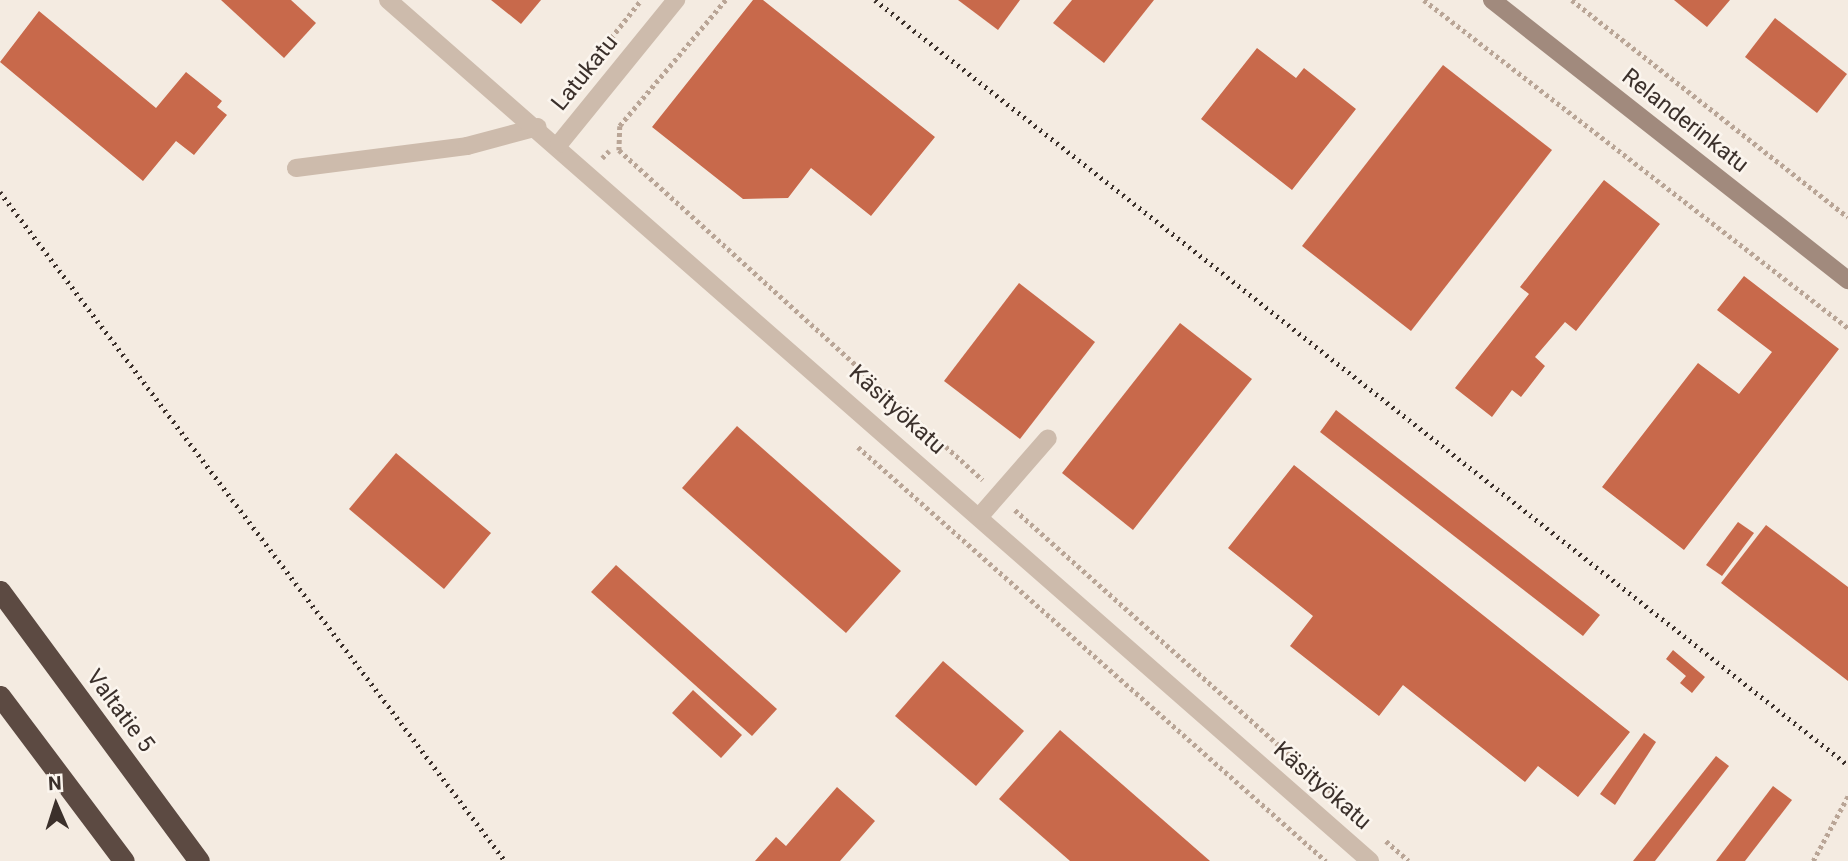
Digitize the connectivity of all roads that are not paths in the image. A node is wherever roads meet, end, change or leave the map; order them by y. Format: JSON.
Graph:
{"nodes":[{"id":1,"x":388,"y":0,"type":"edge"},
{"id":2,"x":676,"y":0,"type":"edge"},
{"id":3,"x":1492,"y":0,"type":"edge"},
{"id":4,"x":538,"y":127,"type":"junction"},
{"id":5,"x":559,"y":145,"type":"junction"},
{"id":6,"x":296,"y":168,"type":"dead end"},
{"id":7,"x":1848,"y":280,"type":"edge"},
{"id":8,"x":1048,"y":438,"type":"dead end"},
{"id":9,"x":980,"y":516,"type":"junction"},
{"id":10,"x":0,"y":591,"type":"edge"},
{"id":11,"x":0,"y":696,"type":"edge"},
{"id":12,"x":124,"y":861,"type":"edge"},
{"id":13,"x":199,"y":861,"type":"edge"},
{"id":14,"x":1370,"y":861,"type":"edge"}],
"edges":[{"from":1,"to":4,"type":"street","name":"Käsityökatu"},
{"from":2,"to":5,"type":"street","name":"Latukatu"},
{"from":3,"to":7,"type":"main road","name":"Relanderinkatu"},
{"from":4,"to":5,"type":"street","name":"Käsityökatu"},
{"from":4,"to":6,"type":"street"},
{"from":5,"to":9,"type":"street","name":"Käsityökatu"},
{"from":8,"to":9,"type":"street"},
{"from":9,"to":14,"type":"street","name":"Käsityökatu"},
{"from":10,"to":13,"type":"highway","name":"Valtatie 5"},
{"from":11,"to":12,"type":"highway"}]}
